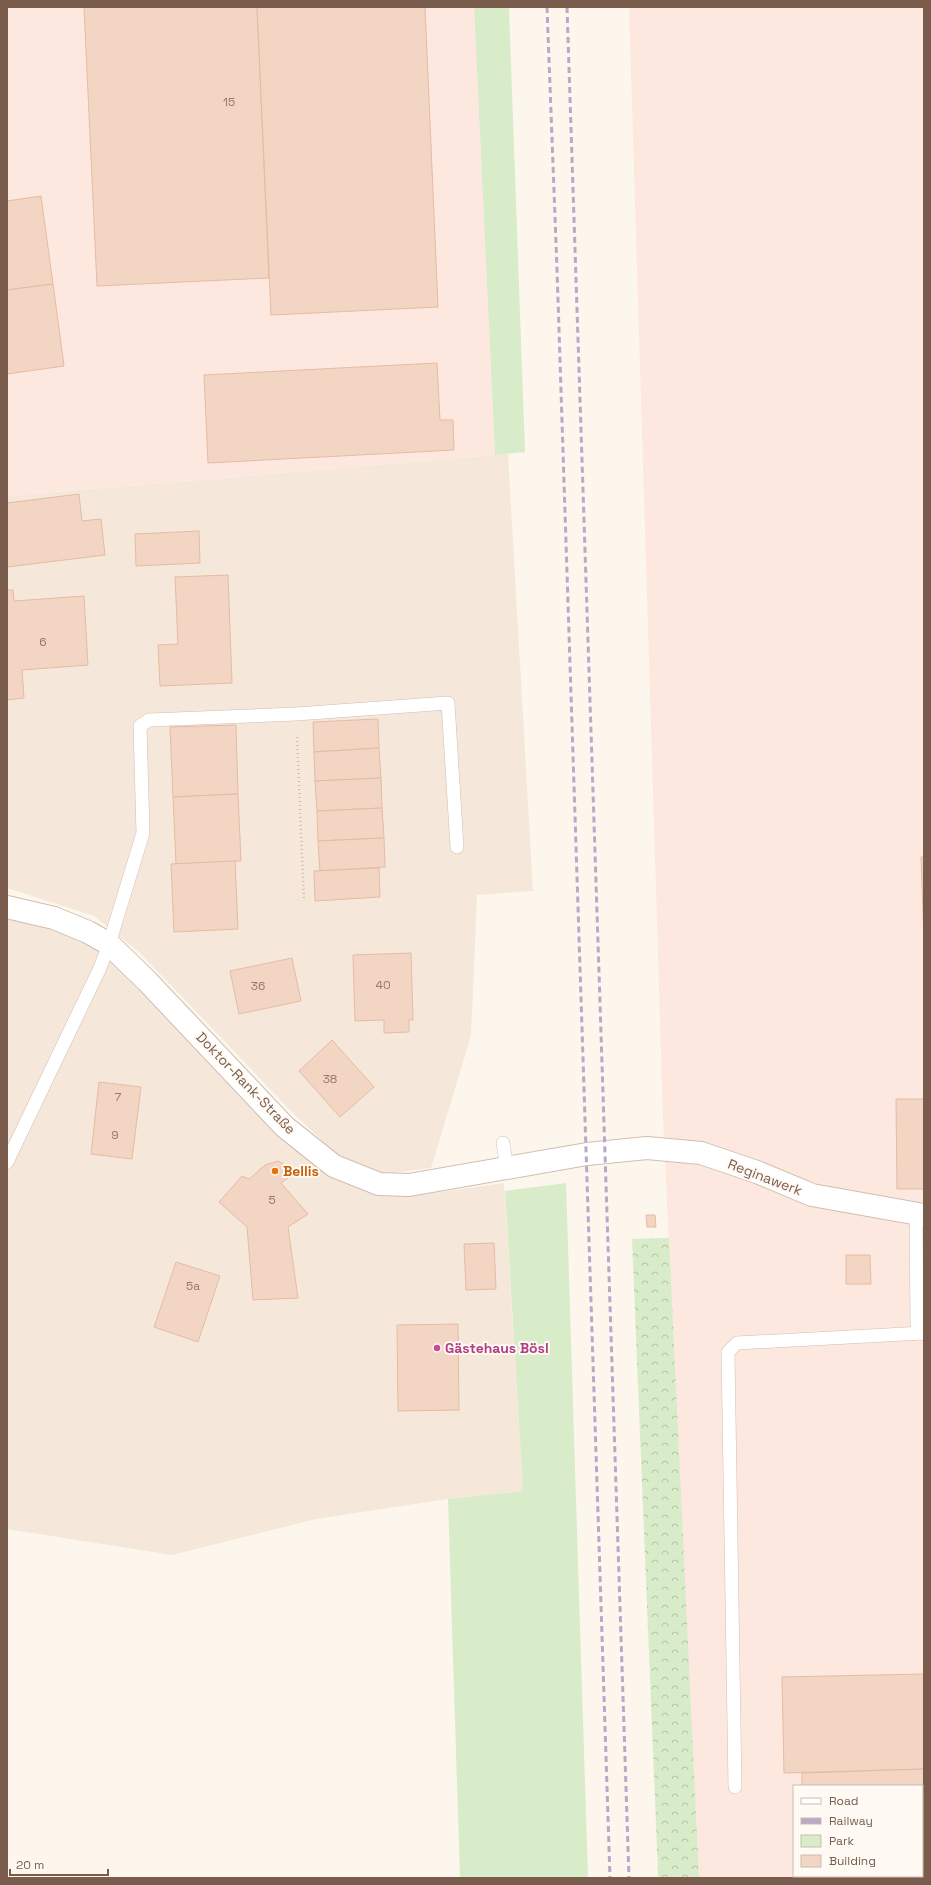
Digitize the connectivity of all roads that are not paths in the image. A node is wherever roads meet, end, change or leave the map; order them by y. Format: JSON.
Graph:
{"nodes":[{"id":1,"x":457,"y":847,"type":"dead end"},
{"id":2,"x":7,"y":907,"type":"edge"},
{"id":3,"x":109,"y":944,"type":"junction"},
{"id":4,"x":503,"y":1143,"type":"dead end"},
{"id":5,"x":606,"y":1152,"type":"joint"},
{"id":6,"x":7,"y":1162,"type":"edge"},
{"id":7,"x":507,"y":1168,"type":"junction"},
{"id":8,"x":920,"y":1215,"type":"edge"},
{"id":9,"x":924,"y":1333,"type":"edge"},
{"id":10,"x":735,"y":1787,"type":"dead end"}],
"edges":[{"from":1,"to":3,"type":"lane"},
{"from":2,"to":3,"type":"street","name":"Doktor-Rank-Straße"},
{"from":3,"to":6,"type":"lane"},
{"from":3,"to":7,"type":"street","name":"Doktor-Rank-Straße"},
{"from":4,"to":7,"type":"lane"},
{"from":5,"to":7,"type":"street","name":"Doktor-Rank-Straße"},
{"from":5,"to":8,"type":"street","name":"Reginawerk"},
{"from":8,"to":9,"type":"lane"},
{"from":9,"to":10,"type":"lane"}]}
